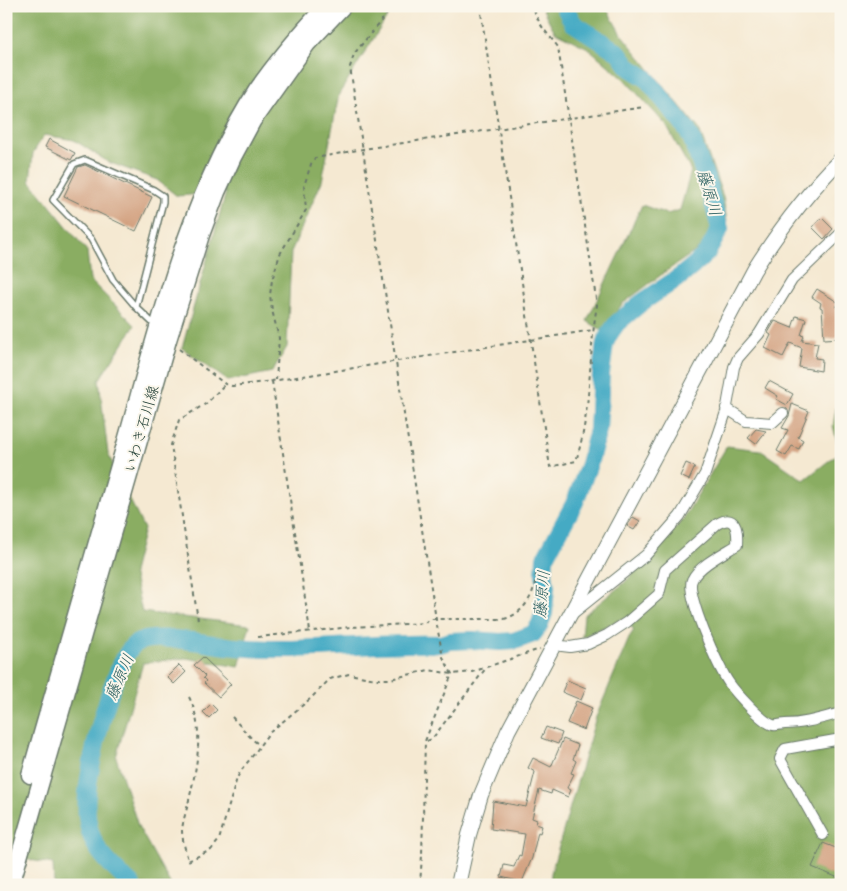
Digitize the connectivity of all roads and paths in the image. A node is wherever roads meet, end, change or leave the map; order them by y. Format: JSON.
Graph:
{"nodes":[{"id":1,"x":326,"y":6,"type":"edge"},
{"id":2,"x":343,"y":6,"type":"edge"},
{"id":3,"x":393,"y":6,"type":"edge"},
{"id":4,"x":480,"y":6,"type":"edge"},
{"id":5,"x":534,"y":6,"type":"edge"},
{"id":6,"x":644,"y":107,"type":"dead end"},
{"id":7,"x":569,"y":119,"type":"junction"},
{"id":8,"x":499,"y":130,"type":"junction"},
{"id":9,"x":363,"y":149,"type":"junction"},
{"id":10,"x":841,"y":159,"type":"edge"},
{"id":11,"x":841,"y":233,"type":"edge"},
{"id":12,"x":136,"y":307,"type":"junction"},
{"id":13,"x":593,"y":330,"type":"dead end"},
{"id":14,"x":163,"y":334,"type":"junction"},
{"id":15,"x":531,"y":340,"type":"junction"},
{"id":16,"x":396,"y":361,"type":"junction"},
{"id":17,"x":276,"y":380,"type":"junction"},
{"id":18,"x":272,"y":381,"type":"junction"},
{"id":19,"x":225,"y":384,"type":"junction"},
{"id":20,"x":726,"y":408,"type":"junction"},
{"id":21,"x":783,"y":413,"type":"dead end"},
{"id":22,"x":536,"y":574,"type":"dead end"},
{"id":23,"x":570,"y":616,"type":"junction"},
{"id":24,"x":436,"y":619,"type":"junction"},
{"id":25,"x":198,"y":620,"type":"dead end"},
{"id":26,"x":310,"y":632,"type":"junction"},
{"id":27,"x":258,"y":637,"type":"dead end"},
{"id":28,"x":554,"y":645,"type":"junction"},
{"id":29,"x":486,"y":668,"type":"junction"},
{"id":30,"x":452,"y":674,"type":"junction"},
{"id":31,"x":190,"y":697,"type":"dead end"},
{"id":32,"x":841,"y":714,"type":"edge"},
{"id":33,"x":232,"y":717,"type":"dead end"},
{"id":34,"x":841,"y":739,"type":"edge"},
{"id":35,"x":425,"y":741,"type":"junction"},
{"id":36,"x":260,"y":745,"type":"junction"},
{"id":37,"x":823,"y":835,"type":"dead end"},
{"id":38,"x":6,"y":858,"type":"edge"},
{"id":39,"x":10,"y":885,"type":"edge"},
{"id":40,"x":420,"y":885,"type":"edge"},
{"id":41,"x":458,"y":885,"type":"edge"}],
"edges":[{"from":1,"to":14,"type":"main road","name":"いわき石川線"},
{"from":2,"to":14,"type":"main road","name":"いわき石川線"},
{"from":3,"to":9,"type":"path"},
{"from":4,"to":8,"type":"path"},
{"from":5,"to":7,"type":"path"},
{"from":6,"to":7,"type":"path"},
{"from":7,"to":8,"type":"path"},
{"from":7,"to":15,"type":"path"},
{"from":8,"to":9,"type":"path"},
{"from":8,"to":15,"type":"path"},
{"from":9,"to":16,"type":"path"},
{"from":9,"to":17,"type":"path"},
{"from":10,"to":23,"type":"street"},
{"from":11,"to":20,"type":"street"},
{"from":12,"to":12,"type":"lane"},
{"from":12,"to":14,"type":"lane"},
{"from":13,"to":15,"type":"path"},
{"from":14,"to":19,"type":"path"},
{"from":14,"to":38,"type":"main road","name":"いわき石川線"},
{"from":14,"to":39,"type":"main road","name":"いわき石川線"},
{"from":15,"to":16,"type":"path"},
{"from":16,"to":17,"type":"path"},
{"from":16,"to":24,"type":"path"},
{"from":17,"to":18,"type":"path"},
{"from":18,"to":19,"type":"path"},
{"from":18,"to":26,"type":"path"},
{"from":19,"to":25,"type":"path"},
{"from":20,"to":21,"type":"street"},
{"from":20,"to":23,"type":"street"},
{"from":22,"to":24,"type":"path"},
{"from":23,"to":28,"type":"street"},
{"from":24,"to":26,"type":"path"},
{"from":24,"to":30,"type":"path"},
{"from":26,"to":27,"type":"path"},
{"from":28,"to":29,"type":"path"},
{"from":28,"to":32,"type":"street"},
{"from":28,"to":41,"type":"street"},
{"from":29,"to":30,"type":"path"},
{"from":29,"to":35,"type":"path"},
{"from":30,"to":35,"type":"path"},
{"from":30,"to":36,"type":"path"},
{"from":31,"to":36,"type":"path"},
{"from":33,"to":36,"type":"path"},
{"from":34,"to":37,"type":"street"},
{"from":35,"to":40,"type":"path"}]}
